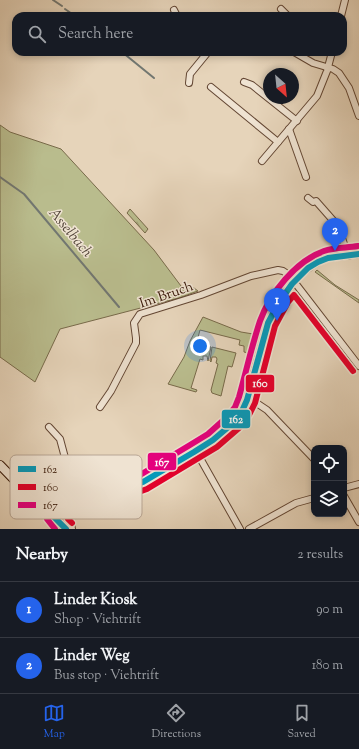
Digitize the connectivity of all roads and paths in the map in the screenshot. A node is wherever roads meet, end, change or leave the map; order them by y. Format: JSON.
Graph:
{"nodes":[{"id":1,"x":345,"y":0,"type":"edge"},
{"id":2,"x":281,"y":9,"type":"dead end"},
{"id":3,"x":284,"y":12,"type":"edge"},
{"id":4,"x":342,"y":12,"type":"edge"},
{"id":5,"x":205,"y":56,"type":"edge"},
{"id":6,"x":302,"y":56,"type":"edge"},
{"id":7,"x":331,"y":56,"type":"edge"},
{"id":8,"x":328,"y":68,"type":"junction"},
{"id":9,"x":244,"y":82,"type":"dead end"},
{"id":10,"x":189,"y":83,"type":"dead end"},
{"id":11,"x":211,"y":86,"type":"dead end"},
{"id":12,"x":359,"y":116,"type":"edge"},
{"id":13,"x":297,"y":121,"type":"junction"},
{"id":14,"x":289,"y":129,"type":"junction"},
{"id":15,"x":278,"y":142,"type":"junction"},
{"id":16,"x":262,"y":161,"type":"dead end"},
{"id":17,"x":306,"y":177,"type":"dead end"},
{"id":18,"x":308,"y":198,"type":"dead end"},
{"id":19,"x":359,"y":254,"type":"edge"},
{"id":20,"x":348,"y":256,"type":"junction"},
{"id":21,"x":294,"y":282,"type":"junction"},
{"id":22,"x":359,"y":366,"type":"edge"},
{"id":23,"x":247,"y":400,"type":"junction"},
{"id":24,"x":100,"y":407,"type":"dead end"},
{"id":25,"x":49,"y":427,"type":"dead end"},
{"id":26,"x":196,"y":451,"type":"junction"},
{"id":27,"x":64,"y":455,"type":"edge"},
{"id":28,"x":311,"y":456,"type":"edge"},
{"id":29,"x":0,"y":465,"type":"edge"},
{"id":30,"x":10,"y":475,"type":"edge"},
{"id":31,"x":142,"y":482,"type":"edge"},
{"id":32,"x":359,"y":484,"type":"edge"},
{"id":33,"x":347,"y":487,"type":"edge"},
{"id":34,"x":311,"y":499,"type":"edge"},
{"id":35,"x":347,"y":501,"type":"edge"},
{"id":36,"x":56,"y":519,"type":"edge"},
{"id":37,"x":71,"y":519,"type":"edge"},
{"id":38,"x":359,"y":522,"type":"edge"},
{"id":39,"x":66,"y":529,"type":"edge"},
{"id":40,"x":72,"y":529,"type":"edge"},
{"id":41,"x":240,"y":529,"type":"edge"},
{"id":42,"x":249,"y":529,"type":"edge"}],
"edges":[{"from":1,"to":4,"type":"street"},
{"from":2,"to":3,"type":"street"},
{"from":5,"to":10,"type":"street"},
{"from":6,"to":8,"type":"street"},
{"from":7,"to":8,"type":"street"},
{"from":8,"to":12,"type":"street"},
{"from":8,"to":13,"type":"street"},
{"from":9,"to":13,"type":"street"},
{"from":11,"to":15,"type":"street"},
{"from":13,"to":14,"type":"street"},
{"from":14,"to":15,"type":"street"},
{"from":14,"to":17,"type":"street"},
{"from":15,"to":16,"type":"street"},
{"from":18,"to":20,"type":"street"},
{"from":19,"to":20,"type":"street"},
{"from":20,"to":21,"type":"street"},
{"from":21,"to":22,"type":"street","name":"Im Bruch"},
{"from":21,"to":23,"type":"street"},
{"from":21,"to":24,"type":"street","name":"Im Bruch"},
{"from":23,"to":26,"type":"street"},
{"from":23,"to":28,"type":"street"},
{"from":25,"to":27,"type":"street"},
{"from":26,"to":31,"type":"street"},
{"from":26,"to":41,"type":"street"},
{"from":29,"to":30,"type":"street"},
{"from":32,"to":33,"type":"street"},
{"from":34,"to":42,"type":"street"},
{"from":35,"to":38,"type":"street"},
{"from":36,"to":39,"type":"street"},
{"from":37,"to":40,"type":"street"}]}
